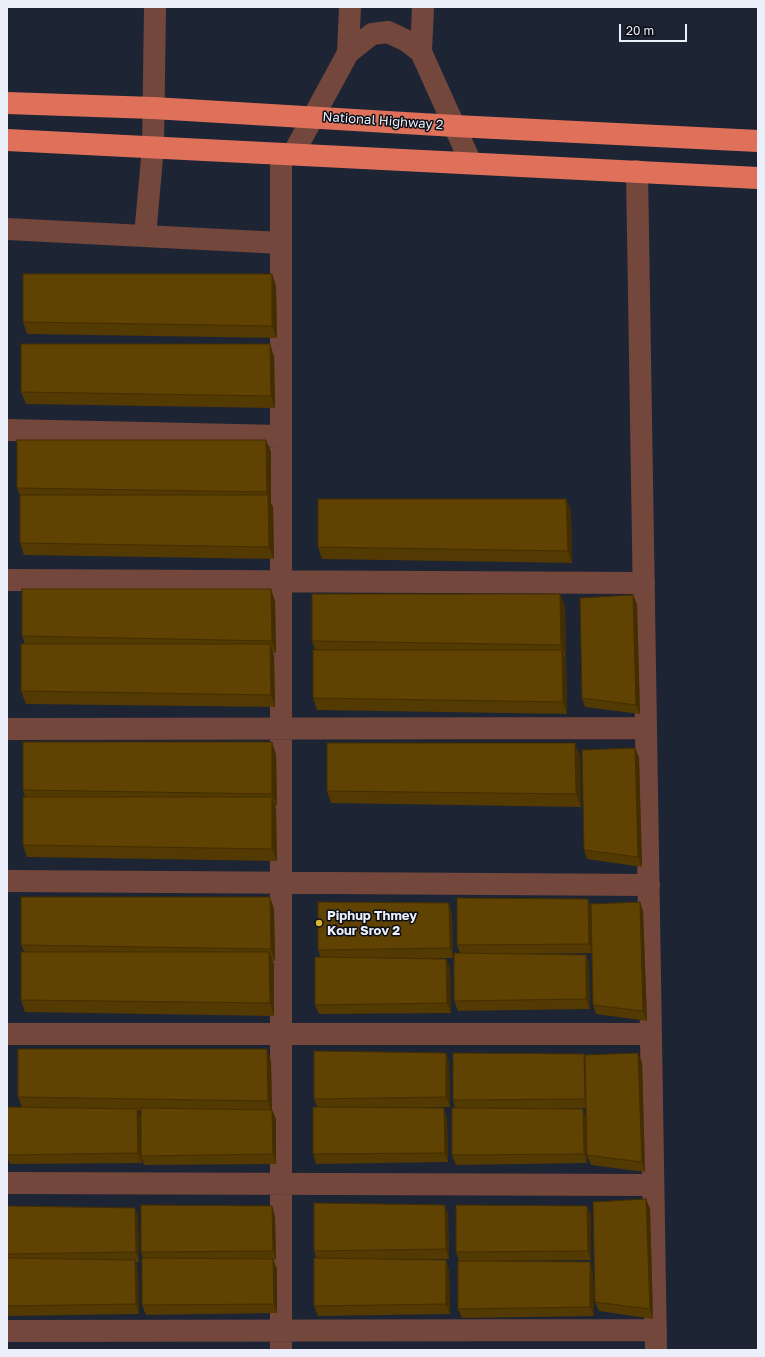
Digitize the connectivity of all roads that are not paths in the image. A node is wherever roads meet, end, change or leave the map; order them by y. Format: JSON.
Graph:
{"nodes":[{"id":1,"x":155,"y":7,"type":"edge"},
{"id":2,"x":350,"y":7,"type":"edge"},
{"id":3,"x":423,"y":7,"type":"edge"},
{"id":4,"x":348,"y":52,"type":"junction"},
{"id":5,"x":421,"y":52,"type":"junction"},
{"id":6,"x":7,"y":103,"type":"edge"},
{"id":7,"x":153,"y":108,"type":"junction"},
{"id":8,"x":313,"y":117,"type":"junction"},
{"id":9,"x":455,"y":126,"type":"junction"},
{"id":10,"x":7,"y":140,"type":"edge"},
{"id":11,"x":758,"y":141,"type":"edge"},
{"id":12,"x":153,"y":147,"type":"junction"},
{"id":13,"x":287,"y":154,"type":"junction"},
{"id":14,"x":471,"y":163,"type":"junction"},
{"id":15,"x":638,"y":171,"type":"junction"},
{"id":16,"x":758,"y":178,"type":"edge"},
{"id":17,"x":7,"y":229,"type":"edge"},
{"id":18,"x":145,"y":236,"type":"junction"},
{"id":19,"x":281,"y":243,"type":"junction"},
{"id":20,"x":7,"y":430,"type":"edge"},
{"id":21,"x":281,"y":436,"type":"junction"},
{"id":22,"x":7,"y":580,"type":"edge"},
{"id":23,"x":281,"y":581,"type":"junction"},
{"id":24,"x":644,"y":582,"type":"junction"},
{"id":25,"x":281,"y":728,"type":"junction"},
{"id":26,"x":646,"y":728,"type":"junction"},
{"id":27,"x":7,"y":729,"type":"edge"},
{"id":28,"x":7,"y":881,"type":"edge"},
{"id":29,"x":281,"y":882,"type":"junction"},
{"id":30,"x":649,"y":886,"type":"junction"},
{"id":31,"x":7,"y":1034,"type":"edge"},
{"id":32,"x":281,"y":1034,"type":"junction"},
{"id":33,"x":651,"y":1034,"type":"junction"},
{"id":34,"x":7,"y":1184,"type":"edge"},
{"id":35,"x":281,"y":1184,"type":"junction"},
{"id":36,"x":654,"y":1185,"type":"junction"},
{"id":37,"x":7,"y":1331,"type":"edge"},
{"id":38,"x":656,"y":1340,"type":"edge"},
{"id":39,"x":281,"y":1341,"type":"edge"}],
"edges":[{"from":1,"to":7,"type":"street"},
{"from":2,"to":4,"type":"street"},
{"from":3,"to":5,"type":"street"},
{"from":4,"to":5,"type":"street"},
{"from":4,"to":8,"type":"street"},
{"from":5,"to":9,"type":"street"},
{"from":6,"to":7,"type":"highway","name":"National Highway 2"},
{"from":7,"to":8,"type":"highway","name":"National Highway 2"},
{"from":7,"to":12,"type":"street"},
{"from":8,"to":9,"type":"highway","name":"National Highway 2"},
{"from":8,"to":13,"type":"street"},
{"from":9,"to":11,"type":"highway","name":"National Highway 2"},
{"from":9,"to":14,"type":"street"},
{"from":10,"to":12,"type":"highway"},
{"from":12,"to":13,"type":"highway"},
{"from":12,"to":18,"type":"street"},
{"from":13,"to":14,"type":"highway"},
{"from":13,"to":19,"type":"street"},
{"from":14,"to":15,"type":"highway"},
{"from":15,"to":16,"type":"highway"},
{"from":15,"to":24,"type":"street"},
{"from":17,"to":18,"type":"street"},
{"from":18,"to":19,"type":"street"},
{"from":19,"to":21,"type":"street"},
{"from":20,"to":21,"type":"street"},
{"from":21,"to":23,"type":"street"},
{"from":22,"to":23,"type":"street"},
{"from":23,"to":24,"type":"street"},
{"from":23,"to":25,"type":"street"},
{"from":24,"to":26,"type":"street"},
{"from":25,"to":26,"type":"street"},
{"from":25,"to":27,"type":"street"},
{"from":25,"to":29,"type":"street"},
{"from":26,"to":30,"type":"street"},
{"from":28,"to":29,"type":"street"},
{"from":29,"to":30,"type":"street"},
{"from":29,"to":32,"type":"street"},
{"from":30,"to":33,"type":"street"},
{"from":31,"to":32,"type":"street"},
{"from":32,"to":33,"type":"street"},
{"from":32,"to":35,"type":"street"},
{"from":33,"to":36,"type":"street"},
{"from":34,"to":35,"type":"street"},
{"from":35,"to":36,"type":"street"},
{"from":35,"to":39,"type":"street"},
{"from":36,"to":38,"type":"street"},
{"from":37,"to":39,"type":"street"},
{"from":38,"to":39,"type":"street"}]}
